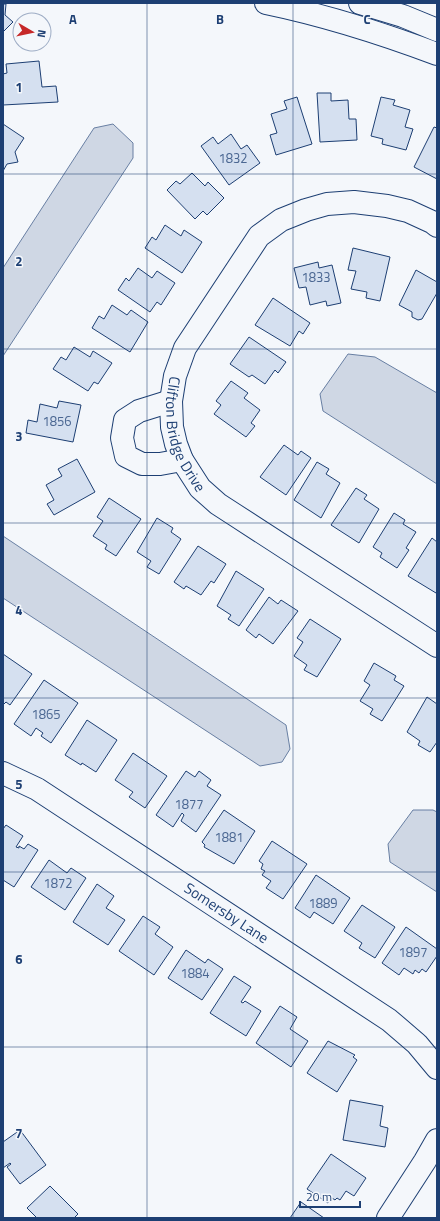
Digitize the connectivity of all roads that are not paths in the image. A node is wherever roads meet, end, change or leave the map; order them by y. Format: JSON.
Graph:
{"nodes":[{"id":1,"x":266,"y":3,"type":"edge"},
{"id":2,"x":360,"y":3,"type":"edge"},
{"id":3,"x":437,"y":30,"type":"edge"},
{"id":4,"x":437,"y":54,"type":"edge"},
{"id":5,"x":437,"y":226,"type":"edge"},
{"id":6,"x":171,"y":401,"type":"junction"},
{"id":7,"x":182,"y":460,"type":"junction"},
{"id":8,"x":437,"y":646,"type":"edge"},
{"id":9,"x":3,"y":774,"type":"edge"},
{"id":10,"x":434,"y":1062,"type":"edge"},
{"id":11,"x":437,"y":1140,"type":"edge"},
{"id":12,"x":388,"y":1218,"type":"edge"}],
"edges":[{"from":1,"to":4,"type":"street"},
{"from":2,"to":3,"type":"street"},
{"from":5,"to":6,"type":"street","name":"Clifton Bridge Drive"},
{"from":6,"to":7,"type":"street","name":"Clifton Bridge Drive"},
{"from":6,"to":7,"type":"street"},
{"from":7,"to":8,"type":"street","name":"Clifton Bridge Drive"},
{"from":9,"to":10,"type":"street","name":"Somersby Lane"},
{"from":11,"to":12,"type":"street"}]}
